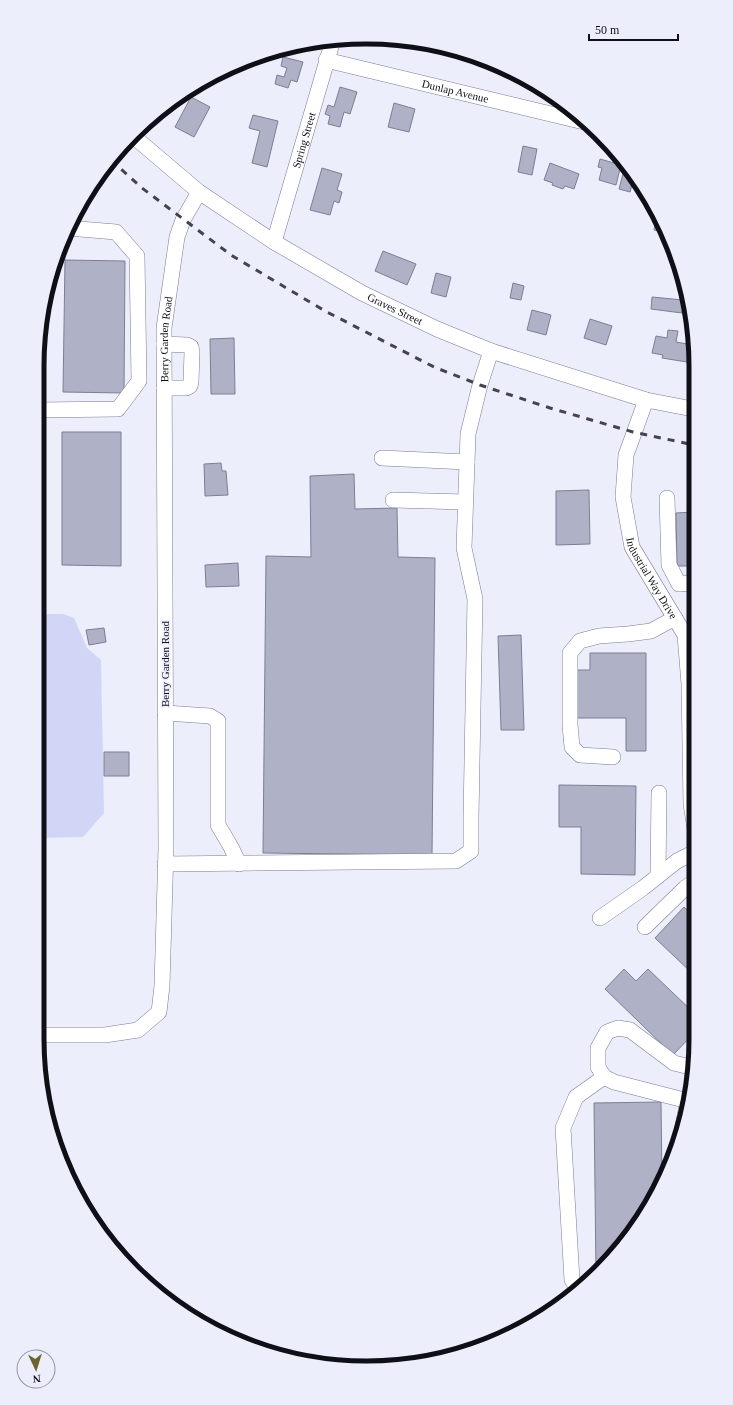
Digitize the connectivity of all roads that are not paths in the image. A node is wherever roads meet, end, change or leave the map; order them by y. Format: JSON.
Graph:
{"nodes":[{"id":1,"x":331,"y":46,"type":"edge"},
{"id":2,"x":326,"y":60,"type":"junction"},
{"id":3,"x":573,"y":119,"type":"edge"},
{"id":4,"x":140,"y":136,"type":"edge"},
{"id":5,"x":200,"y":192,"type":"junction"},
{"id":6,"x":75,"y":229,"type":"edge"},
{"id":7,"x":274,"y":242,"type":"junction"},
{"id":8,"x":164,"y":344,"type":"junction"},
{"id":9,"x":491,"y":351,"type":"junction"},
{"id":10,"x":164,"y":388,"type":"junction"},
{"id":11,"x":646,"y":400,"type":"junction"},
{"id":12,"x":689,"y":407,"type":"edge"},
{"id":13,"x":44,"y":410,"type":"edge"},
{"id":14,"x":382,"y":458,"type":"dead end"},
{"id":15,"x":467,"y":462,"type":"junction"},
{"id":16,"x":667,"y":498,"type":"dead end"},
{"id":17,"x":393,"y":500,"type":"dead end"},
{"id":18,"x":465,"y":502,"type":"junction"},
{"id":19,"x":689,"y":584,"type":"edge"},
{"id":20,"x":675,"y":618,"type":"junction"},
{"id":21,"x":689,"y":633,"type":"edge"},
{"id":22,"x":165,"y":713,"type":"junction"},
{"id":23,"x":613,"y":757,"type":"dead end"},
{"id":24,"x":659,"y":793,"type":"dead end"},
{"id":25,"x":689,"y":855,"type":"edge"},
{"id":26,"x":165,"y":864,"type":"junction"},
{"id":27,"x":239,"y":864,"type":"junction"},
{"id":28,"x":658,"y":876,"type":"junction"},
{"id":29,"x":689,"y":885,"type":"edge"},
{"id":30,"x":600,"y":918,"type":"dead end"},
{"id":31,"x":645,"y":927,"type":"dead end"},
{"id":32,"x":44,"y":1035,"type":"edge"},
{"id":33,"x":687,"y":1066,"type":"edge"},
{"id":34,"x":604,"y":1077,"type":"junction"},
{"id":35,"x":683,"y":1100,"type":"edge"},
{"id":36,"x":575,"y":1284,"type":"edge"}],
"edges":[{"from":1,"to":2,"type":"street","name":"Spring Street"},
{"from":2,"to":3,"type":"street","name":"Dunlap Avenue"},
{"from":2,"to":7,"type":"street","name":"Spring Street"},
{"from":4,"to":5,"type":"street","name":"Graves Street"},
{"from":5,"to":7,"type":"street","name":"Graves Street"},
{"from":5,"to":8,"type":"street","name":"Berry Garden Road"},
{"from":6,"to":13,"type":"street"},
{"from":7,"to":9,"type":"street","name":"Graves Street"},
{"from":8,"to":10,"type":"street","name":"Berry Garden Road"},
{"from":8,"to":10,"type":"street"},
{"from":9,"to":11,"type":"street","name":"Graves Street"},
{"from":9,"to":15,"type":"street"},
{"from":10,"to":22,"type":"street","name":"Berry Garden Road"},
{"from":11,"to":12,"type":"street","name":"Graves Street"},
{"from":11,"to":20,"type":"street","name":"Industrial Way Drive"},
{"from":14,"to":15,"type":"street"},
{"from":15,"to":18,"type":"street"},
{"from":16,"to":19,"type":"street"},
{"from":17,"to":18,"type":"street"},
{"from":18,"to":27,"type":"street"},
{"from":20,"to":21,"type":"street","name":"Industrial Way Drive"},
{"from":20,"to":23,"type":"street"},
{"from":22,"to":26,"type":"street","name":"Berry Garden Road"},
{"from":22,"to":27,"type":"street"},
{"from":24,"to":28,"type":"street"},
{"from":25,"to":28,"type":"street"},
{"from":26,"to":27,"type":"street"},
{"from":26,"to":32,"type":"street","name":"Berry Garden Road"},
{"from":28,"to":30,"type":"street"},
{"from":29,"to":31,"type":"street"},
{"from":33,"to":34,"type":"street"},
{"from":34,"to":35,"type":"street"},
{"from":34,"to":36,"type":"street"}]}
